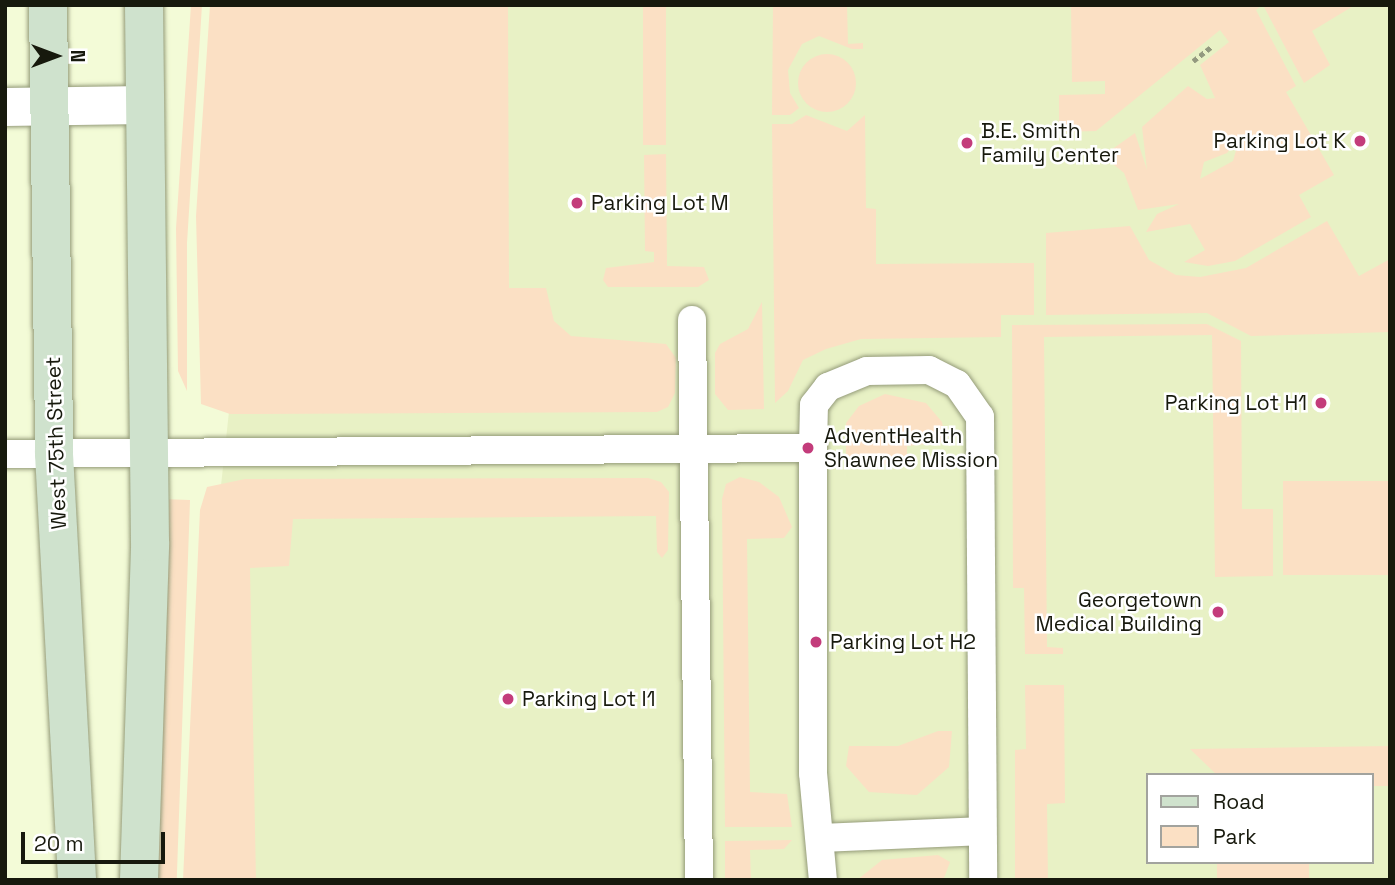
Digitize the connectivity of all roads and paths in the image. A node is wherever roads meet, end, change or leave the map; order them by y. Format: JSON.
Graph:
{"nodes":[{"id":1,"x":48,"y":5,"type":"edge"},
{"id":2,"x":144,"y":5,"type":"edge"},
{"id":3,"x":1212,"y":46,"type":"dead end"},
{"id":4,"x":1193,"y":61,"type":"dead end"},
{"id":5,"x":144,"y":105,"type":"junction"},
{"id":6,"x":5,"y":107,"type":"edge"},
{"id":7,"x":48,"y":107,"type":"junction"},
{"id":8,"x":692,"y":320,"type":"dead end"},
{"id":9,"x":695,"y":448,"type":"junction"},
{"id":10,"x":813,"y":448,"type":"junction"},
{"id":11,"x":146,"y":453,"type":"junction"},
{"id":12,"x":5,"y":454,"type":"edge"},
{"id":13,"x":54,"y":454,"type":"junction"},
{"id":14,"x":982,"y":831,"type":"junction"},
{"id":15,"x":823,"y":838,"type":"junction"},
{"id":16,"x":77,"y":880,"type":"edge"},
{"id":17,"x":139,"y":880,"type":"edge"},
{"id":18,"x":699,"y":880,"type":"edge"},
{"id":19,"x":823,"y":880,"type":"edge"},
{"id":20,"x":983,"y":880,"type":"edge"}],
"edges":[{"from":1,"to":7,"type":"main road","name":"West 75th Street"},
{"from":2,"to":5,"type":"main road"},
{"from":3,"to":4,"type":"path"},
{"from":5,"to":7,"type":"street"},
{"from":5,"to":11,"type":"main road"},
{"from":6,"to":7,"type":"street"},
{"from":7,"to":13,"type":"main road","name":"West 75th Street"},
{"from":8,"to":9,"type":"lane"},
{"from":9,"to":10,"type":"lane"},
{"from":9,"to":11,"type":"lane"},
{"from":9,"to":18,"type":"lane"},
{"from":10,"to":14,"type":"lane"},
{"from":10,"to":15,"type":"lane"},
{"from":11,"to":13,"type":"lane"},
{"from":11,"to":17,"type":"main road"},
{"from":12,"to":13,"type":"lane"},
{"from":13,"to":16,"type":"main road","name":"West 75th Street"},
{"from":14,"to":15,"type":"lane"},
{"from":14,"to":20,"type":"lane"},
{"from":15,"to":19,"type":"lane"}]}
